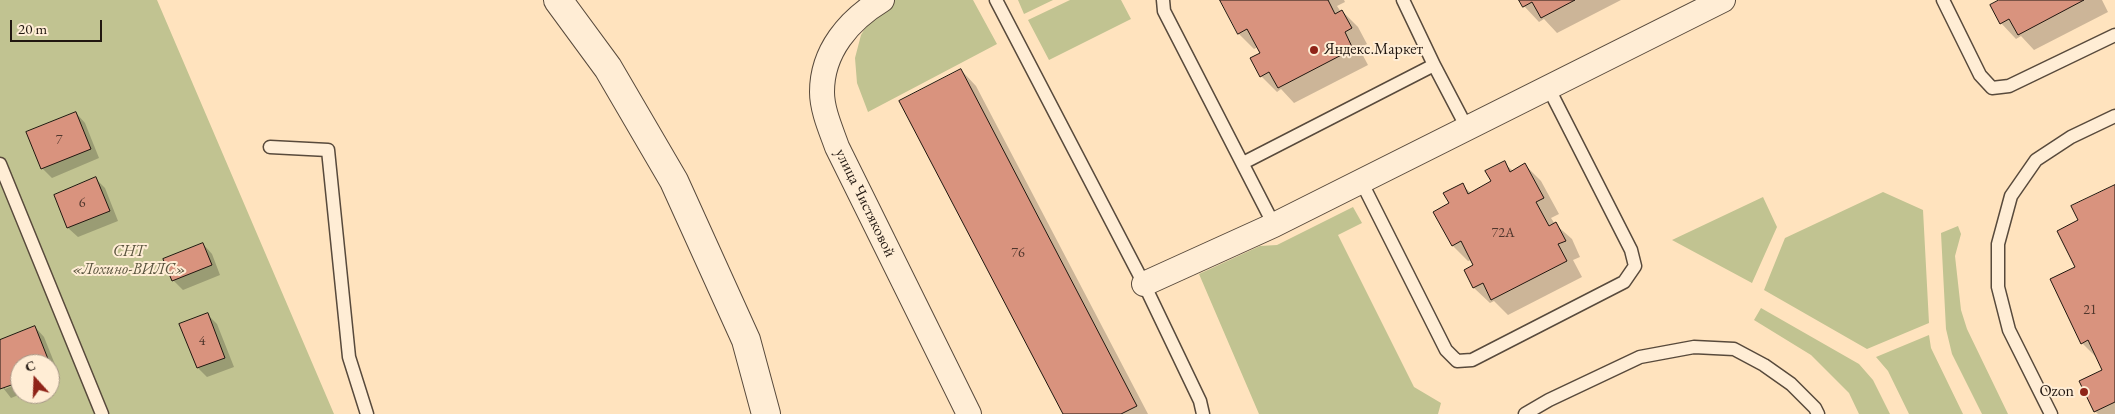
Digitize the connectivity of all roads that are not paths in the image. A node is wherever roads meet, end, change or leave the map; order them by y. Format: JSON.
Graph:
{"nodes":[{"id":1,"x":558,"y":0,"type":"edge"},
{"id":2,"x":882,"y":0,"type":"edge"},
{"id":3,"x":996,"y":0,"type":"edge"},
{"id":4,"x":1163,"y":0,"type":"edge"},
{"id":5,"x":1403,"y":0,"type":"edge"},
{"id":6,"x":1943,"y":0,"type":"edge"},
{"id":7,"x":1719,"y":4,"type":"edge"},
{"id":8,"x":2115,"y":35,"type":"edge"},
{"id":9,"x":1434,"y":65,"type":"junction"},
{"id":10,"x":1548,"y":87,"type":"junction"},
{"id":11,"x":2115,"y":116,"type":"edge"},
{"id":12,"x":1467,"y":128,"type":"junction"},
{"id":13,"x":270,"y":147,"type":"dead end"},
{"id":14,"x":1242,"y":163,"type":"junction"},
{"id":15,"x":0,"y":164,"type":"edge"},
{"id":16,"x":1361,"y":181,"type":"junction"},
{"id":17,"x":1274,"y":225,"type":"junction"},
{"id":18,"x":1144,"y":284,"type":"junction"},
{"id":19,"x":102,"y":414,"type":"edge"},
{"id":20,"x":367,"y":414,"type":"edge"},
{"id":21,"x":766,"y":414,"type":"edge"},
{"id":22,"x":969,"y":414,"type":"edge"},
{"id":23,"x":1203,"y":414,"type":"edge"},
{"id":24,"x":1525,"y":414,"type":"edge"},
{"id":25,"x":1818,"y":414,"type":"edge"},
{"id":26,"x":2050,"y":414,"type":"edge"}],
"edges":[{"from":1,"to":21,"type":"street"},
{"from":2,"to":22,"type":"street","name":"улица Чистяковой"},
{"from":3,"to":18,"type":"lane"},
{"from":4,"to":14,"type":"lane"},
{"from":5,"to":9,"type":"lane"},
{"from":6,"to":8,"type":"lane"},
{"from":7,"to":10,"type":"street"},
{"from":9,"to":12,"type":"lane"},
{"from":9,"to":14,"type":"lane"},
{"from":10,"to":12,"type":"street"},
{"from":10,"to":16,"type":"lane"},
{"from":11,"to":26,"type":"lane"},
{"from":12,"to":16,"type":"street"},
{"from":13,"to":20,"type":"lane"},
{"from":14,"to":17,"type":"lane"},
{"from":15,"to":19,"type":"lane"},
{"from":16,"to":17,"type":"street"},
{"from":17,"to":18,"type":"street"},
{"from":18,"to":23,"type":"lane"},
{"from":24,"to":25,"type":"lane"}]}
